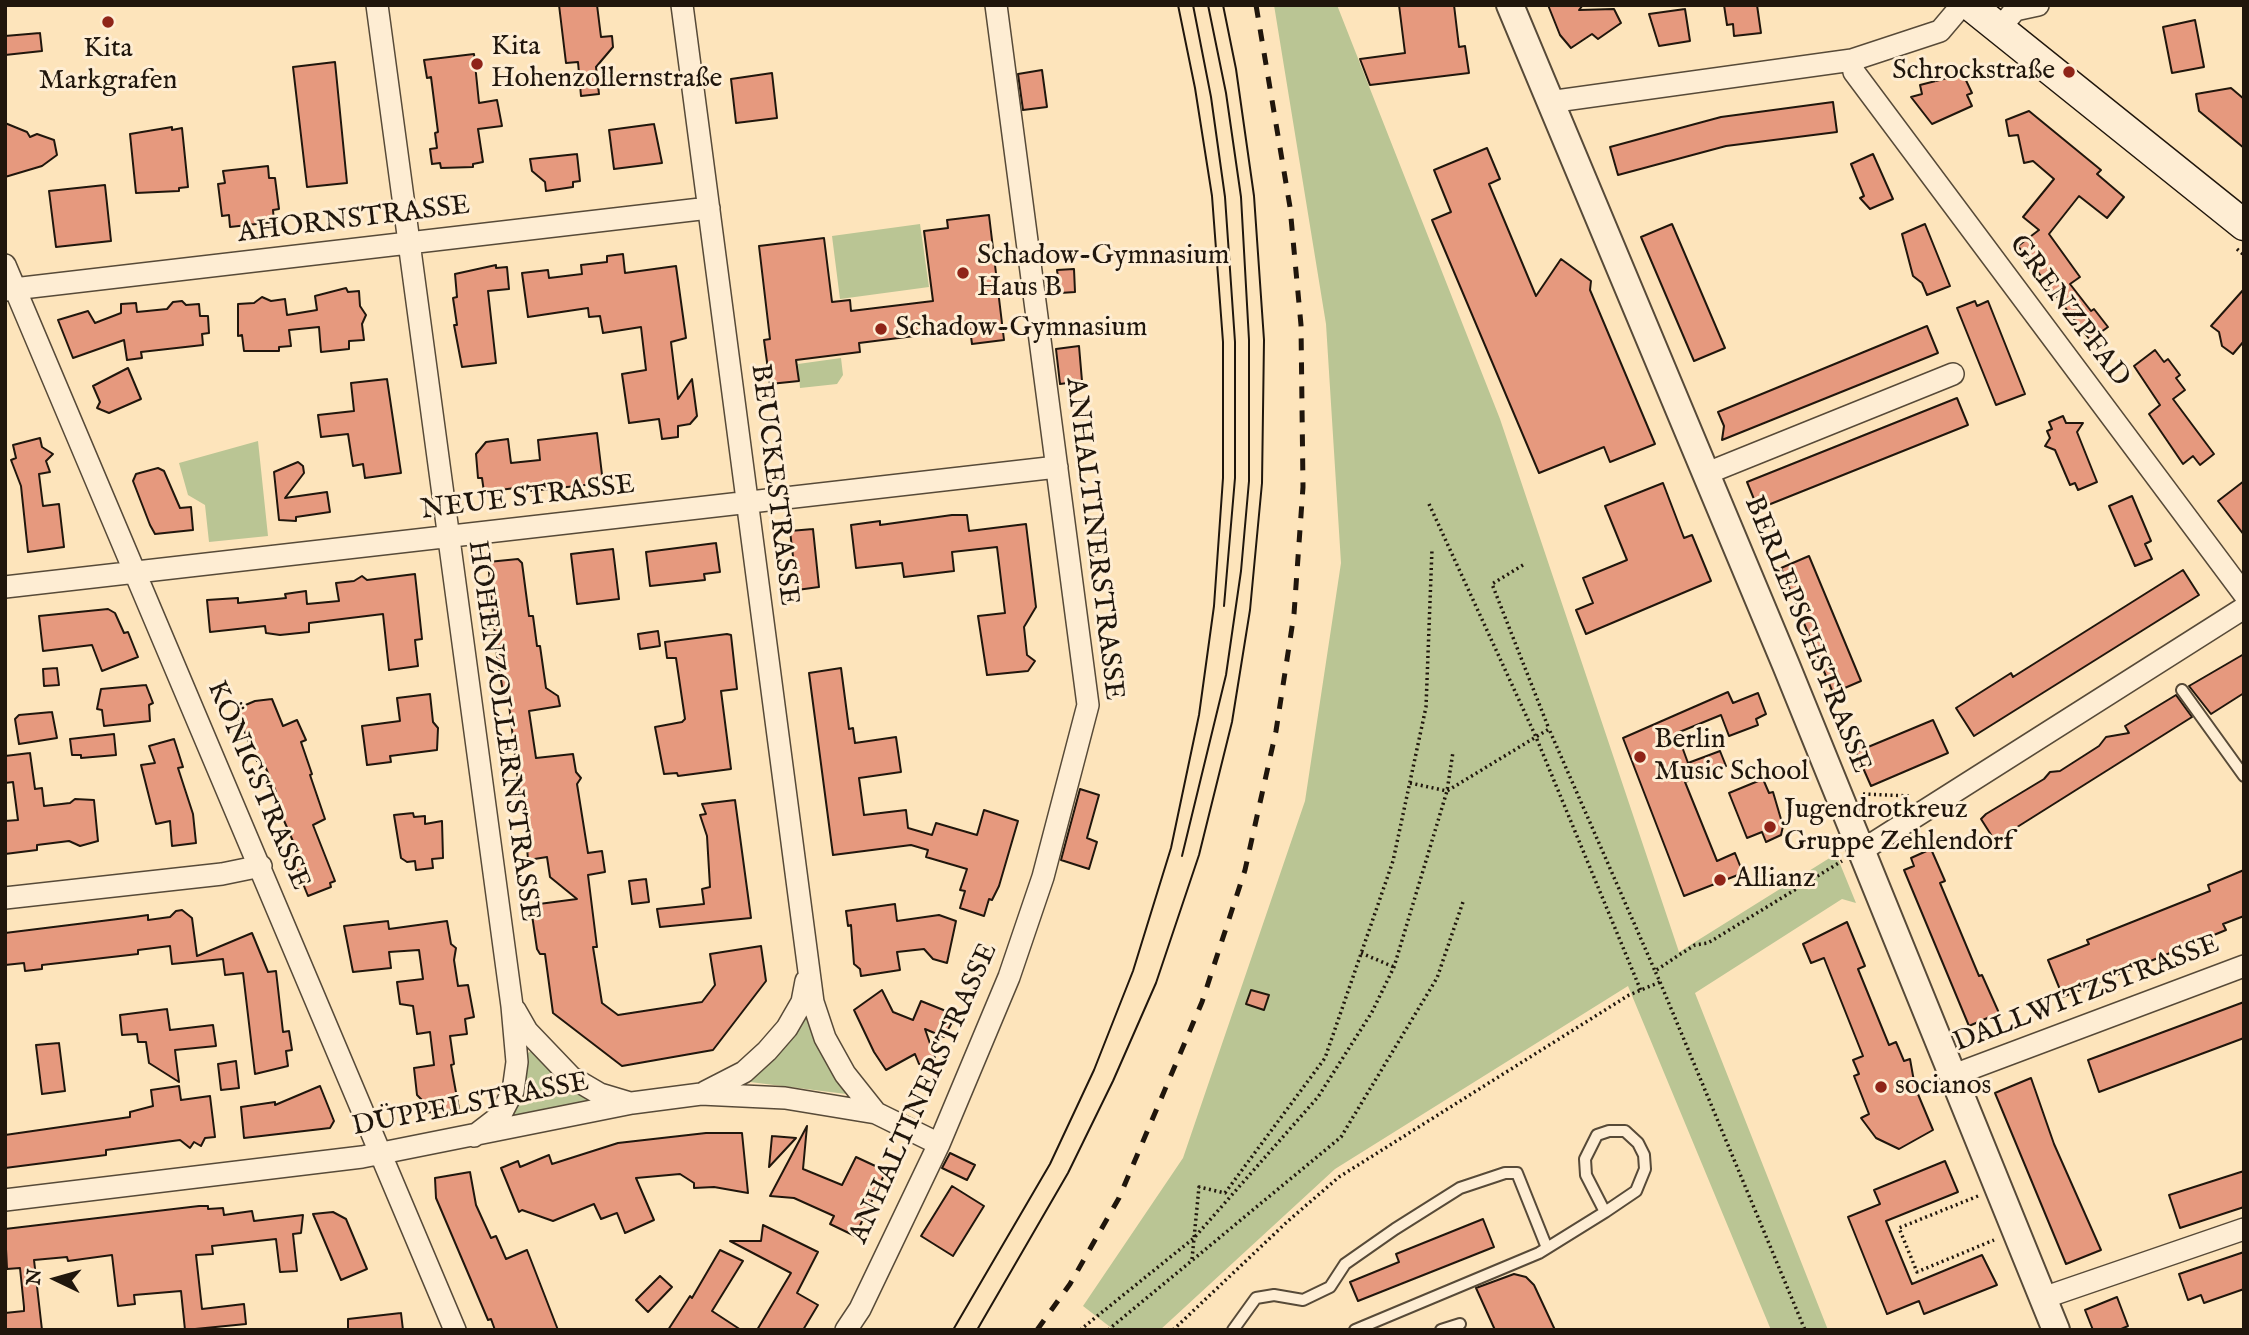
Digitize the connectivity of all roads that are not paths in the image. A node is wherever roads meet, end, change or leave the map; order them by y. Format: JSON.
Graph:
{"nodes":[{"id":1,"x":376,"y":5,"type":"edge"},
{"id":2,"x":681,"y":5,"type":"edge"},
{"id":3,"x":996,"y":5,"type":"edge"},
{"id":4,"x":1510,"y":5,"type":"edge"},
{"id":5,"x":1962,"y":5,"type":"edge"},
{"id":6,"x":1970,"y":5,"type":"edge"},
{"id":7,"x":2038,"y":5,"type":"edge"},
{"id":8,"x":2000,"y":28,"type":"junction"},
{"id":9,"x":1852,"y":60,"type":"junction"},
{"id":10,"x":1549,"y":102,"type":"junction"},
{"id":11,"x":709,"y":208,"type":"junction"},
{"id":12,"x":2244,"y":225,"type":"edge"},
{"id":13,"x":409,"y":242,"type":"junction"},
{"id":14,"x":5,"y":265,"type":"edge"},
{"id":15,"x":10,"y":289,"type":"edge"},
{"id":16,"x":1953,"y":373,"type":"dead end"},
{"id":17,"x":1056,"y":467,"type":"junction"},
{"id":18,"x":1705,"y":474,"type":"junction"},
{"id":19,"x":748,"y":502,"type":"junction"},
{"id":20,"x":447,"y":536,"type":"junction"},
{"id":21,"x":135,"y":572,"type":"junction"},
{"id":22,"x":5,"y":587,"type":"edge"},
{"id":23,"x":2244,"y":594,"type":"edge"},
{"id":24,"x":2244,"y":608,"type":"edge"},
{"id":25,"x":2182,"y":690,"type":"dead end"},
{"id":26,"x":2244,"y":776,"type":"edge"},
{"id":27,"x":1852,"y":855,"type":"junction"},
{"id":28,"x":261,"y":866,"type":"junction"},
{"id":29,"x":5,"y":898,"type":"edge"},
{"id":30,"x":2244,"y":966,"type":"edge"},
{"id":31,"x":808,"y":972,"type":"junction"},
{"id":32,"x":512,"y":1006,"type":"junction"},
{"id":33,"x":1951,"y":1076,"type":"junction"},
{"id":34,"x":701,"y":1094,"type":"junction"},
{"id":35,"x":632,"y":1103,"type":"junction"},
{"id":36,"x":876,"y":1113,"type":"junction"},
{"id":37,"x":474,"y":1136,"type":"junction"},
{"id":38,"x":939,"y":1144,"type":"junction"},
{"id":39,"x":382,"y":1154,"type":"junction"},
{"id":40,"x":5,"y":1200,"type":"edge"},
{"id":41,"x":1605,"y":1212,"type":"junction"},
{"id":42,"x":2244,"y":1229,"type":"edge"},
{"id":43,"x":1547,"y":1248,"type":"junction"},
{"id":44,"x":2043,"y":1298,"type":"junction"},
{"id":45,"x":1460,"y":1324,"type":"dead end"},
{"id":46,"x":455,"y":1330,"type":"edge"},
{"id":47,"x":846,"y":1330,"type":"edge"},
{"id":48,"x":1233,"y":1330,"type":"edge"},
{"id":49,"x":1355,"y":1330,"type":"edge"},
{"id":50,"x":1440,"y":1330,"type":"edge"},
{"id":51,"x":2056,"y":1330,"type":"edge"}],
"edges":[{"from":1,"to":13,"type":"street","name":"HOHENZOLLERNSTRASSE"},
{"from":2,"to":11,"type":"street","name":"BEUCKESTRASSE"},
{"from":3,"to":17,"type":"street","name":"ANHALTINERSTRASSE"},
{"from":4,"to":10,"type":"street","name":"BERLEPSCHSTRASSE"},
{"from":5,"to":9,"type":"street"},
{"from":6,"to":8,"type":"main road"},
{"from":7,"to":8,"type":"street"},
{"from":8,"to":12,"type":"main road"},
{"from":9,"to":10,"type":"street"},
{"from":9,"to":23,"type":"street","name":"GRENZPFAD"},
{"from":10,"to":18,"type":"street","name":"BERLEPSCHSTRASSE"},
{"from":11,"to":13,"type":"street","name":"AHORNSTRASSE"},
{"from":11,"to":19,"type":"street","name":"BEUCKESTRASSE"},
{"from":13,"to":15,"type":"street","name":"AHORNSTRASSE"},
{"from":13,"to":20,"type":"street","name":"HOHENZOLLERNSTRASSE"},
{"from":14,"to":15,"type":"street","name":"KÖNIGSTRASSE"},
{"from":15,"to":21,"type":"street","name":"KÖNIGSTRASSE"},
{"from":16,"to":18,"type":"street"},
{"from":17,"to":19,"type":"street","name":"NEUE STRASSE"},
{"from":17,"to":38,"type":"street","name":"ANHALTINERSTRASSE"},
{"from":18,"to":27,"type":"street","name":"BERLEPSCHSTRASSE"},
{"from":19,"to":20,"type":"street","name":"NEUE STRASSE"},
{"from":19,"to":31,"type":"street","name":"BEUCKESTRASSE"},
{"from":20,"to":21,"type":"street","name":"NEUE STRASSE"},
{"from":20,"to":32,"type":"street","name":"HOHENZOLLERNSTRASSE"},
{"from":21,"to":22,"type":"street","name":"NEUE STRASSE"},
{"from":21,"to":28,"type":"street","name":"KÖNIGSTRASSE"},
{"from":24,"to":27,"type":"street"},
{"from":25,"to":26,"type":"lane"},
{"from":27,"to":33,"type":"street","name":"BERLEPSCHSTRASSE"},
{"from":28,"to":29,"type":"street"},
{"from":28,"to":39,"type":"street","name":"KÖNIGSTRASSE"},
{"from":30,"to":33,"type":"street","name":"DALLWITZSTRASSE"},
{"from":31,"to":34,"type":"street","name":"BEUCKESTRASSE"},
{"from":31,"to":36,"type":"street","name":"BEUCKESTRASSE"},
{"from":32,"to":35,"type":"street","name":"HOHENZOLLERNSTRASSE"},
{"from":32,"to":37,"type":"street","name":"HOHENZOLLERNSTRASSE"},
{"from":33,"to":44,"type":"street","name":"BERLEPSCHSTRASSE"},
{"from":34,"to":35,"type":"street","name":"DÜPPELSTRASSE"},
{"from":34,"to":36,"type":"street","name":"DÜPPELSTRASSE"},
{"from":35,"to":37,"type":"street","name":"DÜPPELSTRASSE"},
{"from":36,"to":38,"type":"street","name":"DÜPPELSTRASSE"},
{"from":37,"to":39,"type":"street","name":"DÜPPELSTRASSE"},
{"from":38,"to":47,"type":"street","name":"ANHALTINERSTRASSE"},
{"from":39,"to":40,"type":"street","name":"DÜPPELSTRASSE"},
{"from":39,"to":46,"type":"street","name":"KÖNIGSTRASSE"},
{"from":41,"to":41,"type":"lane"},
{"from":41,"to":43,"type":"lane"},
{"from":42,"to":44,"type":"street"},
{"from":43,"to":48,"type":"lane"},
{"from":43,"to":49,"type":"lane"},
{"from":44,"to":51,"type":"street","name":"BERLEPSCHSTRASSE"},
{"from":45,"to":50,"type":"lane"}]}
